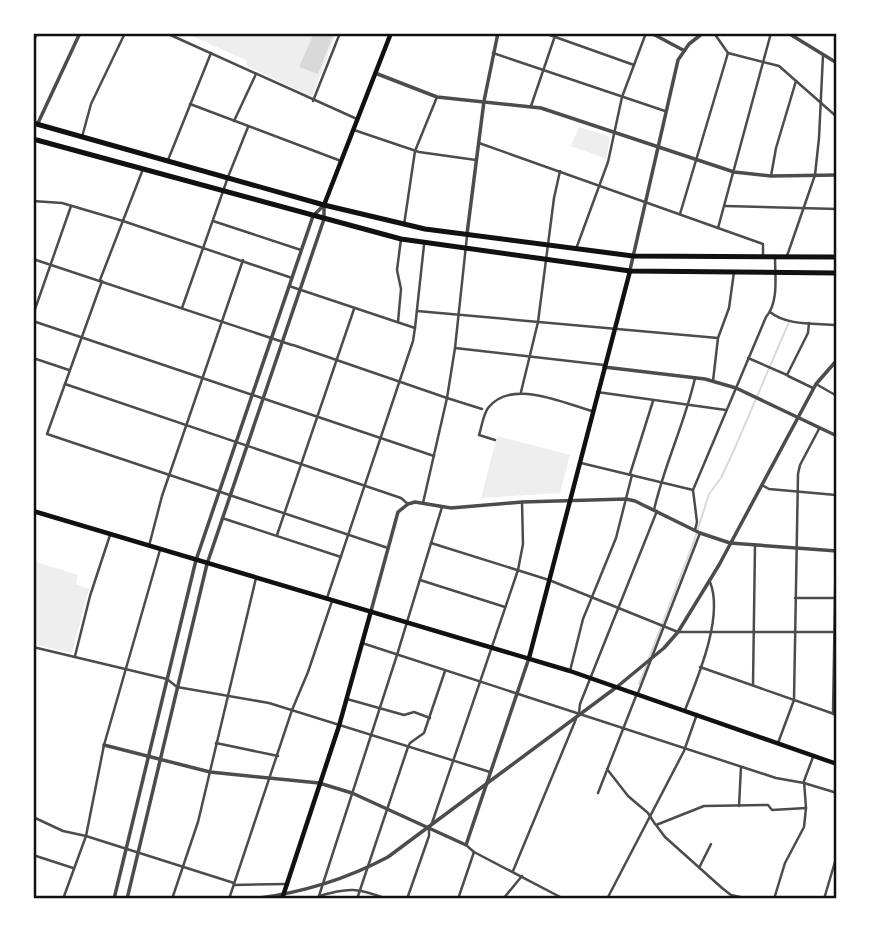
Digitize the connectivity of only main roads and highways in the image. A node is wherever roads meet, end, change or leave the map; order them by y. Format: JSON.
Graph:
{"nodes":[{"id":1,"x":391,"y":33,"type":"edge"},
{"id":2,"x":35,"y":124,"type":"edge"},
{"id":3,"x":33,"y":139,"type":"edge"},
{"id":4,"x":324,"y":205,"type":"junction"},
{"id":5,"x":837,"y":257,"type":"edge"},
{"id":6,"x":630,"y":271,"type":"junction"},
{"id":7,"x":837,"y":272,"type":"edge"},
{"id":8,"x":33,"y":511,"type":"edge"},
{"id":9,"x":371,"y":611,"type":"junction"},
{"id":10,"x":529,"y":658,"type":"junction"},
{"id":11,"x":837,"y":764,"type":"edge"},
{"id":12,"x":283,"y":897,"type":"edge"}],
"edges":[{"from":1,"to":4,"type":"main road"},
{"from":2,"to":4,"type":"highway"},
{"from":3,"to":6,"type":"highway"},
{"from":4,"to":5,"type":"highway"},
{"from":6,"to":7,"type":"highway"},
{"from":6,"to":10,"type":"main road"},
{"from":8,"to":9,"type":"main road"},
{"from":9,"to":10,"type":"main road"},
{"from":9,"to":12,"type":"main road"},
{"from":10,"to":11,"type":"main road"}]}
